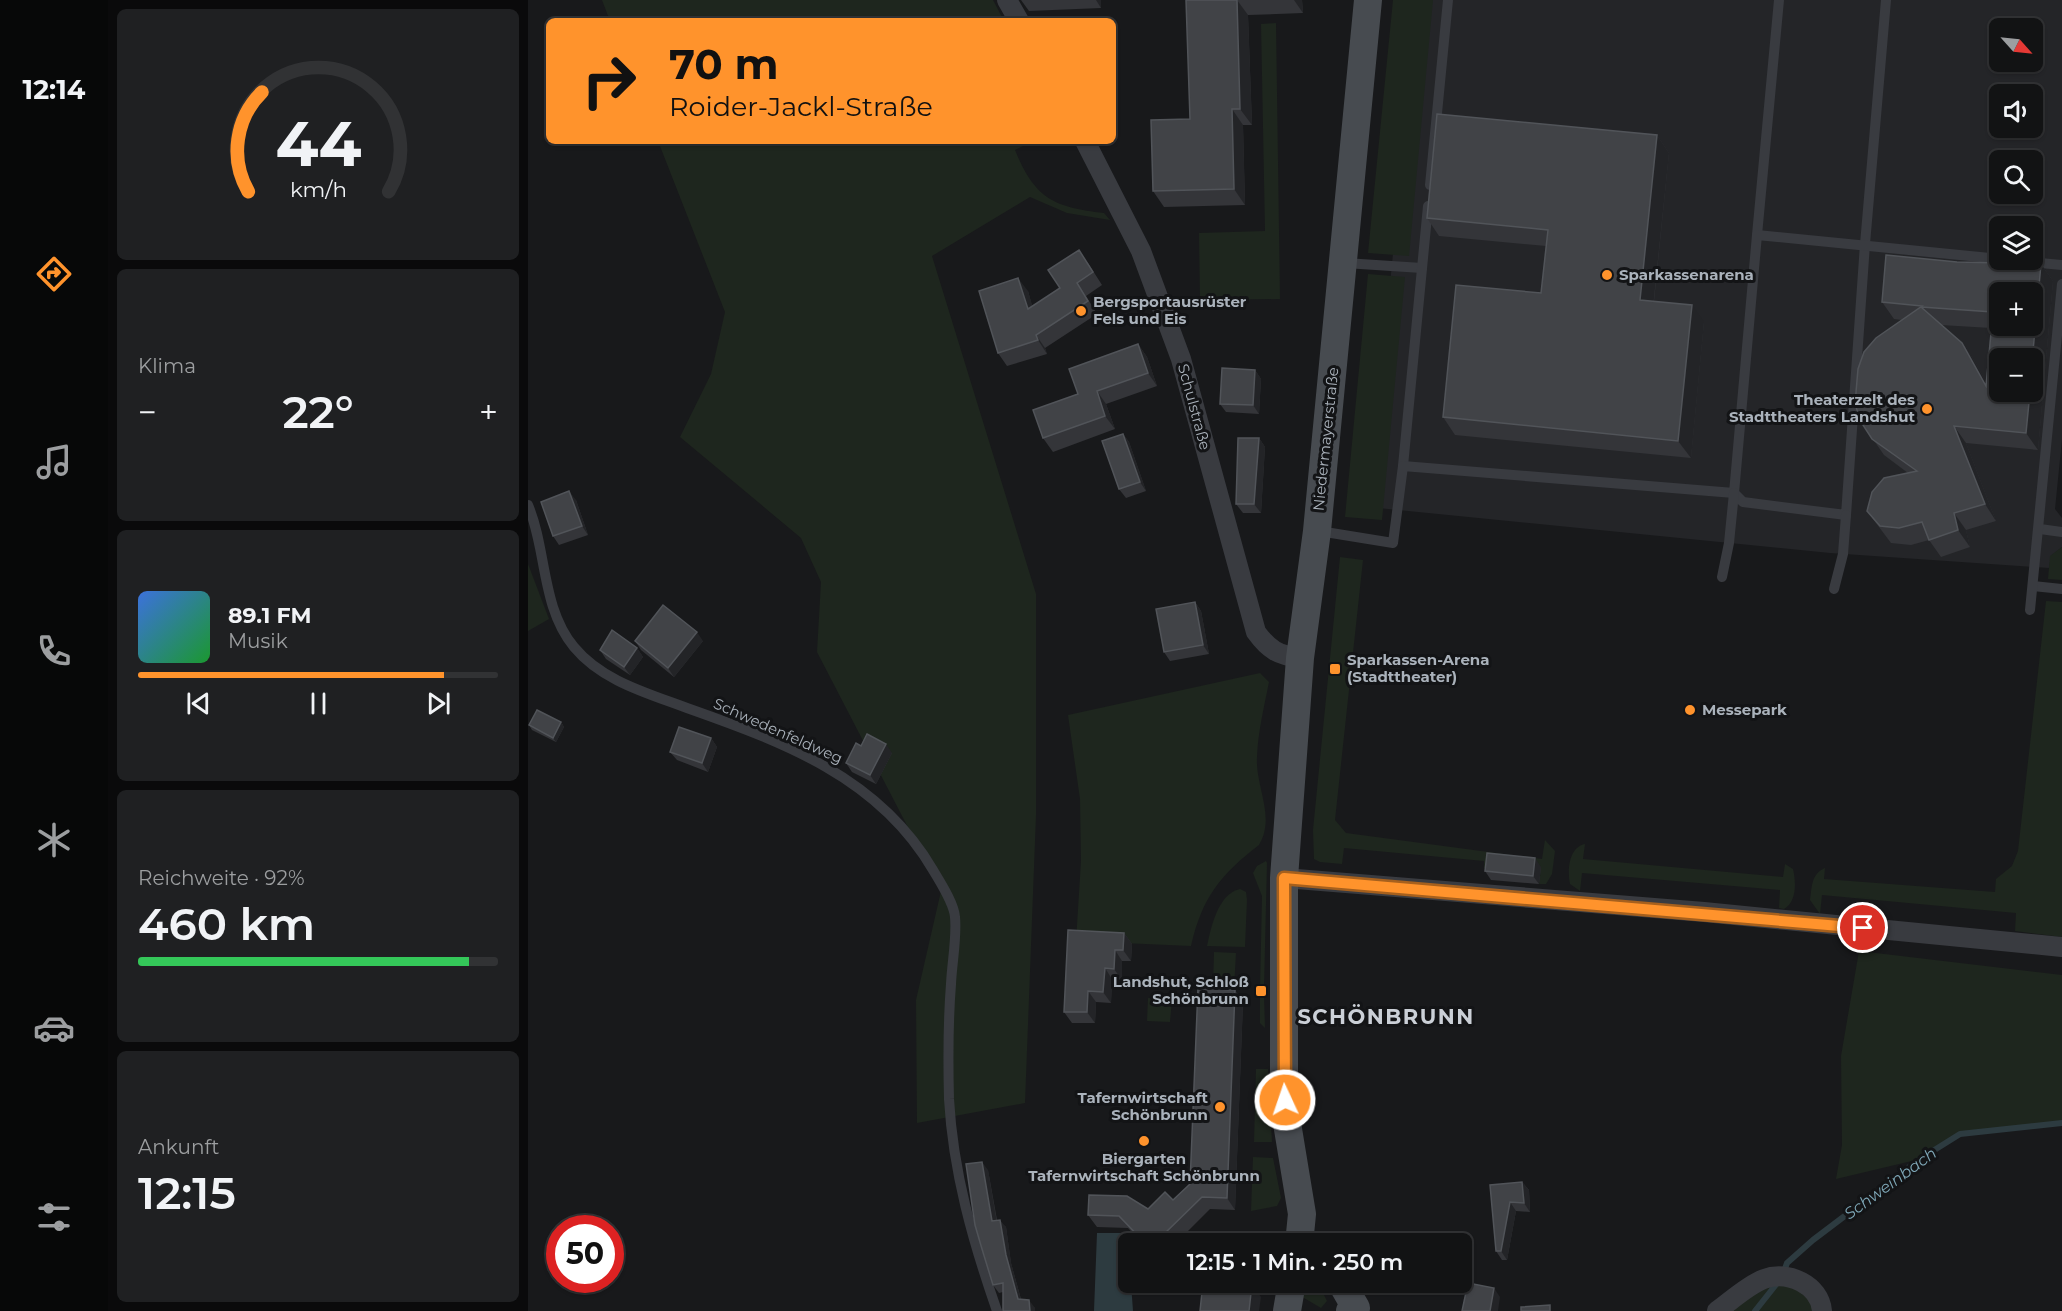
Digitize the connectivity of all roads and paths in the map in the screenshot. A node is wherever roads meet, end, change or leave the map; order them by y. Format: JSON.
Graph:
{"nodes":[{"id":1,"x":1007,"y":0,"type":"edge"},
{"id":2,"x":1368,"y":0,"type":"edge"},
{"id":3,"x":1448,"y":0,"type":"edge"},
{"id":4,"x":1779,"y":0,"type":"edge"},
{"id":5,"x":1886,"y":0,"type":"edge"},
{"id":6,"x":1017,"y":18,"type":"edge"},
{"id":7,"x":1087,"y":144,"type":"edge"},
{"id":8,"x":1757,"y":235,"type":"junction"},
{"id":9,"x":1865,"y":244,"type":"junction"},
{"id":10,"x":1989,"y":258,"type":"edge"},
{"id":11,"x":1343,"y":263,"type":"junction"},
{"id":12,"x":2043,"y":263,"type":"edge"},
{"id":13,"x":2062,"y":265,"type":"edge"},
{"id":14,"x":1422,"y":268,"type":"junction"},
{"id":15,"x":2062,"y":284,"type":"edge"},
{"id":16,"x":1403,"y":466,"type":"junction"},
{"id":17,"x":1734,"y":493,"type":"junction"},
{"id":18,"x":528,"y":504,"type":"edge"},
{"id":19,"x":1846,"y":514,"type":"junction"},
{"id":20,"x":2040,"y":529,"type":"junction"},
{"id":21,"x":1317,"y":531,"type":"junction"},
{"id":22,"x":2062,"y":532,"type":"edge"},
{"id":23,"x":1722,"y":578,"type":"dead end"},
{"id":24,"x":2033,"y":586,"type":"junction"},
{"id":25,"x":1834,"y":589,"type":"dead end"},
{"id":26,"x":2062,"y":589,"type":"edge"},
{"id":27,"x":2030,"y":610,"type":"dead end"},
{"id":28,"x":1300,"y":658,"type":"junction"},
{"id":29,"x":1284,"y":878,"type":"junction"},
{"id":30,"x":2062,"y":947,"type":"edge"},
{"id":31,"x":1302,"y":1214,"type":"junction"},
{"id":32,"x":1300,"y":1233,"type":"edge"},
{"id":33,"x":1312,"y":1233,"type":"edge"},
{"id":34,"x":1290,"y":1293,"type":"edge"},
{"id":35,"x":1346,"y":1293,"type":"edge"},
{"id":36,"x":1353,"y":1309,"type":"edge"},
{"id":37,"x":998,"y":1311,"type":"edge"},
{"id":38,"x":1287,"y":1311,"type":"edge"},
{"id":39,"x":1717,"y":1311,"type":"edge"},
{"id":40,"x":1822,"y":1311,"type":"edge"}],
"edges":[{"from":1,"to":6,"type":"street"},
{"from":2,"to":11,"type":"main road","name":"Niedermayerstraße"},
{"from":3,"to":14,"type":"lane"},
{"from":4,"to":8,"type":"lane"},
{"from":5,"to":9,"type":"lane"},
{"from":7,"to":28,"type":"street","name":"Schulstraße"},
{"from":8,"to":9,"type":"lane"},
{"from":8,"to":17,"type":"lane"},
{"from":9,"to":10,"type":"lane"},
{"from":9,"to":19,"type":"lane"},
{"from":11,"to":14,"type":"lane"},
{"from":11,"to":21,"type":"main road","name":"Niedermayerstraße"},
{"from":12,"to":13,"type":"lane"},
{"from":14,"to":16,"type":"lane"},
{"from":15,"to":20,"type":"lane"},
{"from":16,"to":17,"type":"lane"},
{"from":16,"to":21,"type":"lane"},
{"from":17,"to":19,"type":"lane"},
{"from":17,"to":23,"type":"lane"},
{"from":18,"to":37,"type":"lane","name":"Schwedenfeldweg"},
{"from":19,"to":25,"type":"lane"},
{"from":20,"to":22,"type":"lane"},
{"from":20,"to":24,"type":"lane"},
{"from":21,"to":28,"type":"main road","name":"Niedermayerstraße"},
{"from":24,"to":26,"type":"lane"},
{"from":24,"to":27,"type":"lane"},
{"from":28,"to":29,"type":"main road","name":"Niedermayerstraße"},
{"from":29,"to":30,"type":"street"},
{"from":29,"to":31,"type":"main road"},
{"from":31,"to":32,"type":"main road"},
{"from":31,"to":33,"type":"main road"},
{"from":34,"to":38,"type":"main road"},
{"from":35,"to":36,"type":"main road"},
{"from":39,"to":40,"type":"street"}]}
